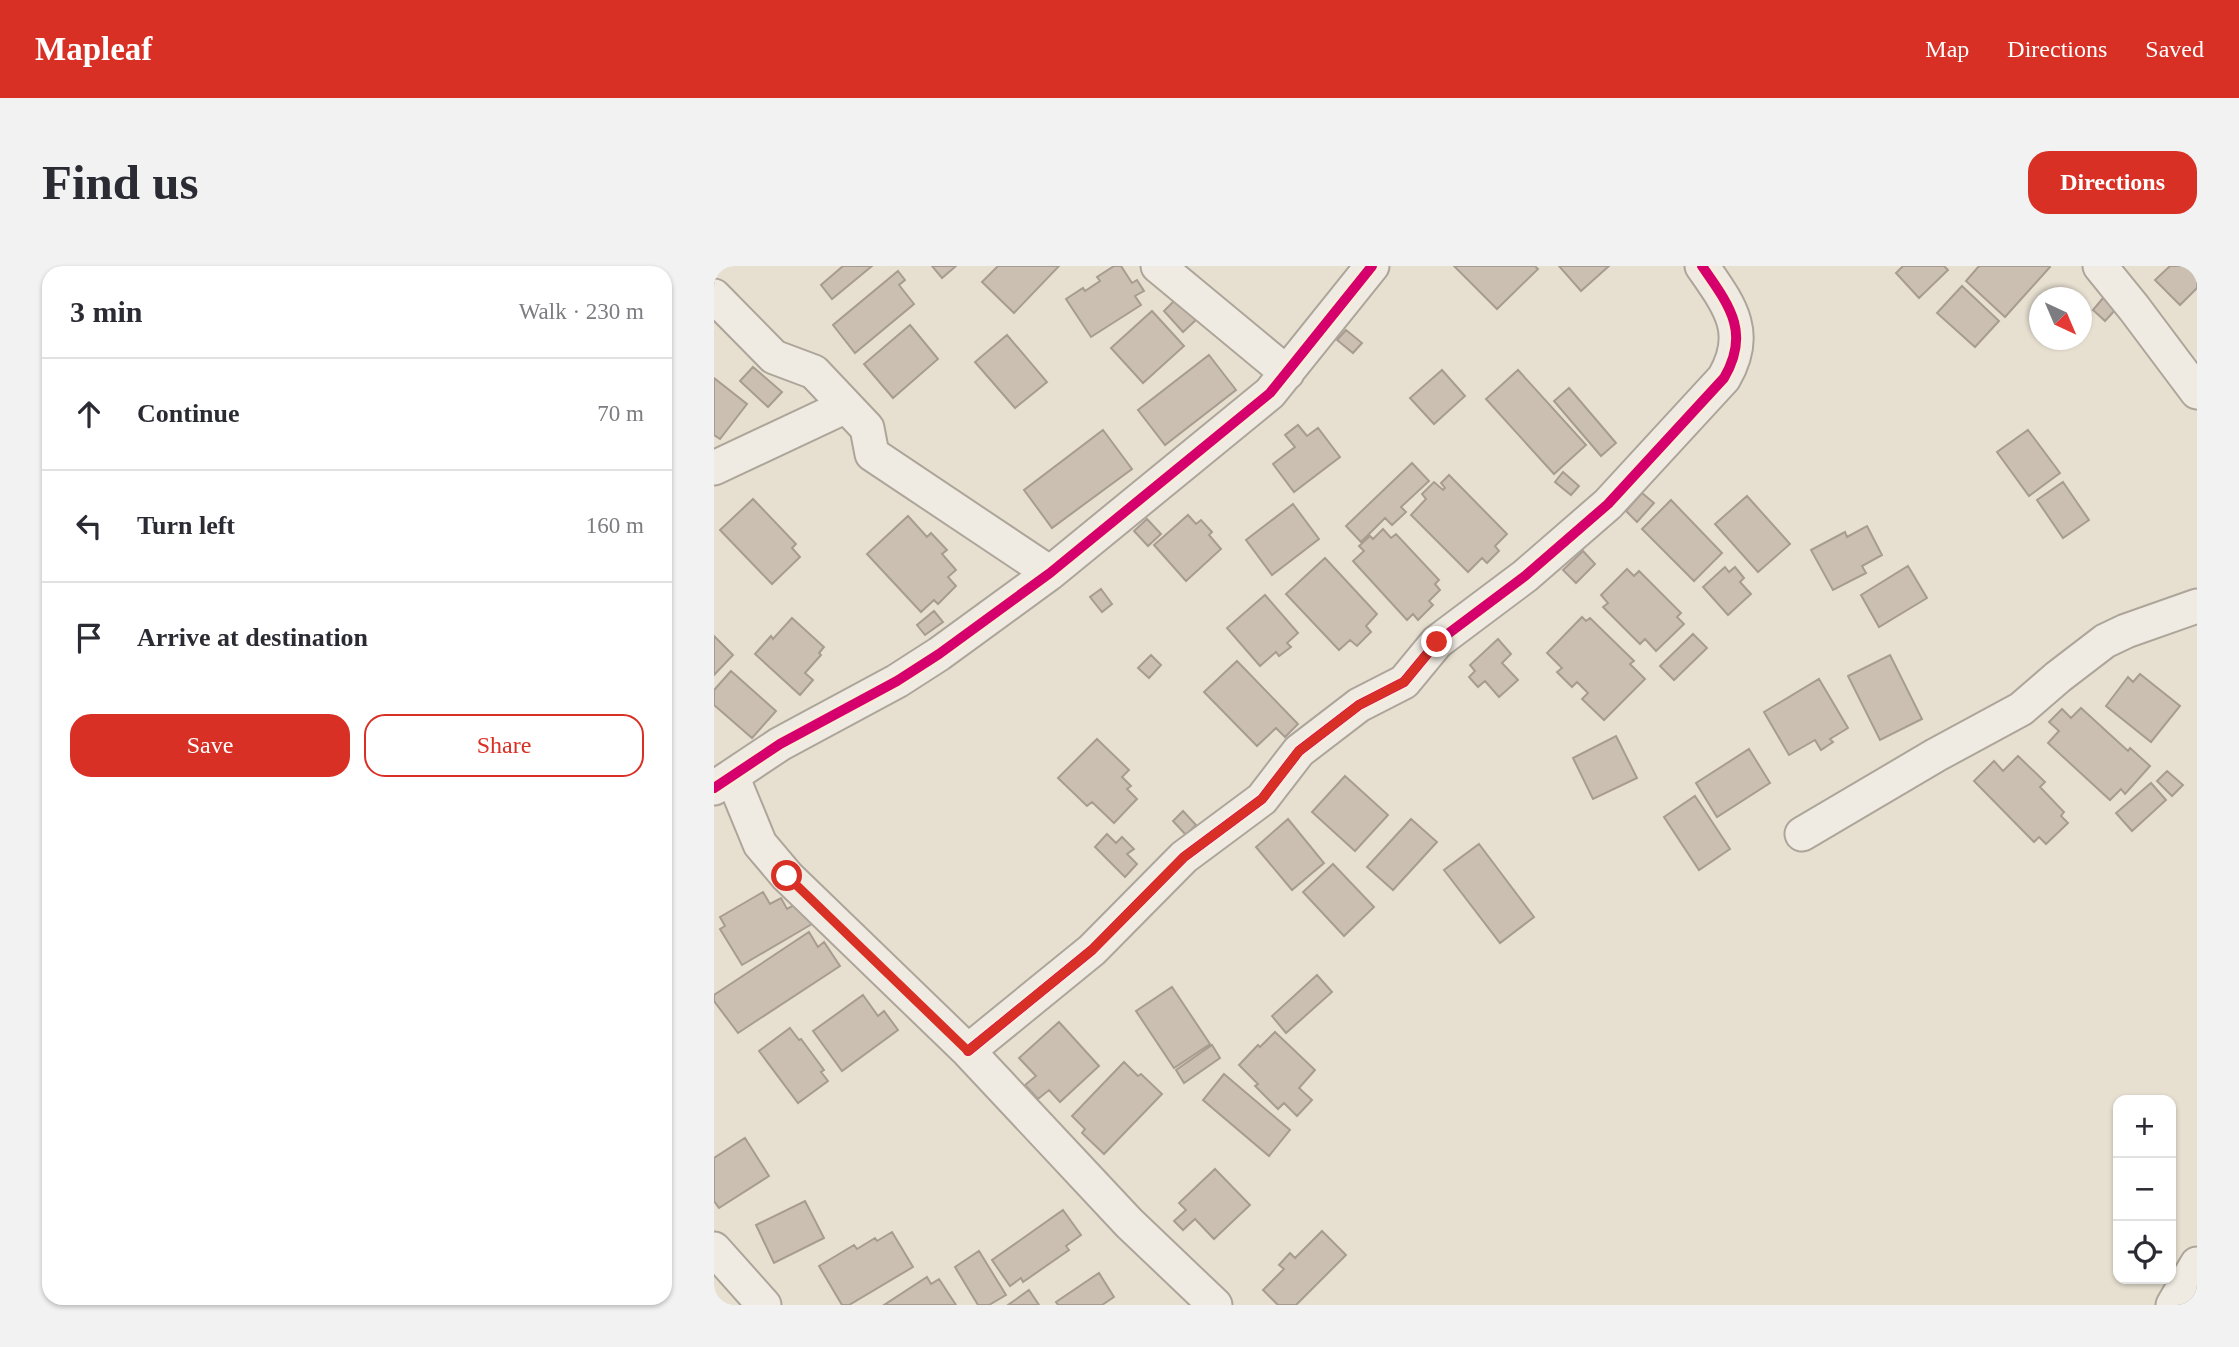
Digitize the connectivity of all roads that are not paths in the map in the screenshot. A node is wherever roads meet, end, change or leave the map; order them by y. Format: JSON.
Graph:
{"nodes":[{"id":1,"x":1158,"y":266,"type":"edge"},
{"id":2,"x":1372,"y":266,"type":"edge"},
{"id":3,"x":1702,"y":266,"type":"edge"},
{"id":4,"x":2100,"y":266,"type":"edge"},
{"id":5,"x":714,"y":296,"type":"edge"},
{"id":6,"x":1287,"y":373,"type":"junction"},
{"id":7,"x":2197,"y":392,"type":"edge"},
{"id":8,"x":846,"y":406,"type":"junction"},
{"id":9,"x":714,"y":468,"type":"edge"},
{"id":10,"x":1050,"y":573,"type":"junction"},
{"id":11,"x":2197,"y":606,"type":"edge"},
{"id":12,"x":723,"y":782,"type":"edge"},
{"id":13,"x":1801,"y":834,"type":"dead end"},
{"id":14,"x":968,"y":1051,"type":"junction"},
{"id":15,"x":714,"y":1249,"type":"edge"},
{"id":16,"x":2197,"y":1264,"type":"edge"},
{"id":17,"x":764,"y":1305,"type":"edge"},
{"id":18,"x":1214,"y":1305,"type":"edge"},
{"id":19,"x":2173,"y":1305,"type":"edge"}],
"edges":[{"from":1,"to":6,"type":"street"},
{"from":2,"to":6,"type":"street"},
{"from":3,"to":14,"type":"street"},
{"from":4,"to":7,"type":"street"},
{"from":5,"to":8,"type":"street"},
{"from":6,"to":10,"type":"street"},
{"from":8,"to":9,"type":"street"},
{"from":8,"to":10,"type":"street"},
{"from":10,"to":12,"type":"street"},
{"from":11,"to":13,"type":"street"},
{"from":12,"to":14,"type":"street"},
{"from":14,"to":18,"type":"street"},
{"from":15,"to":17,"type":"street"},
{"from":16,"to":19,"type":"street"}]}
